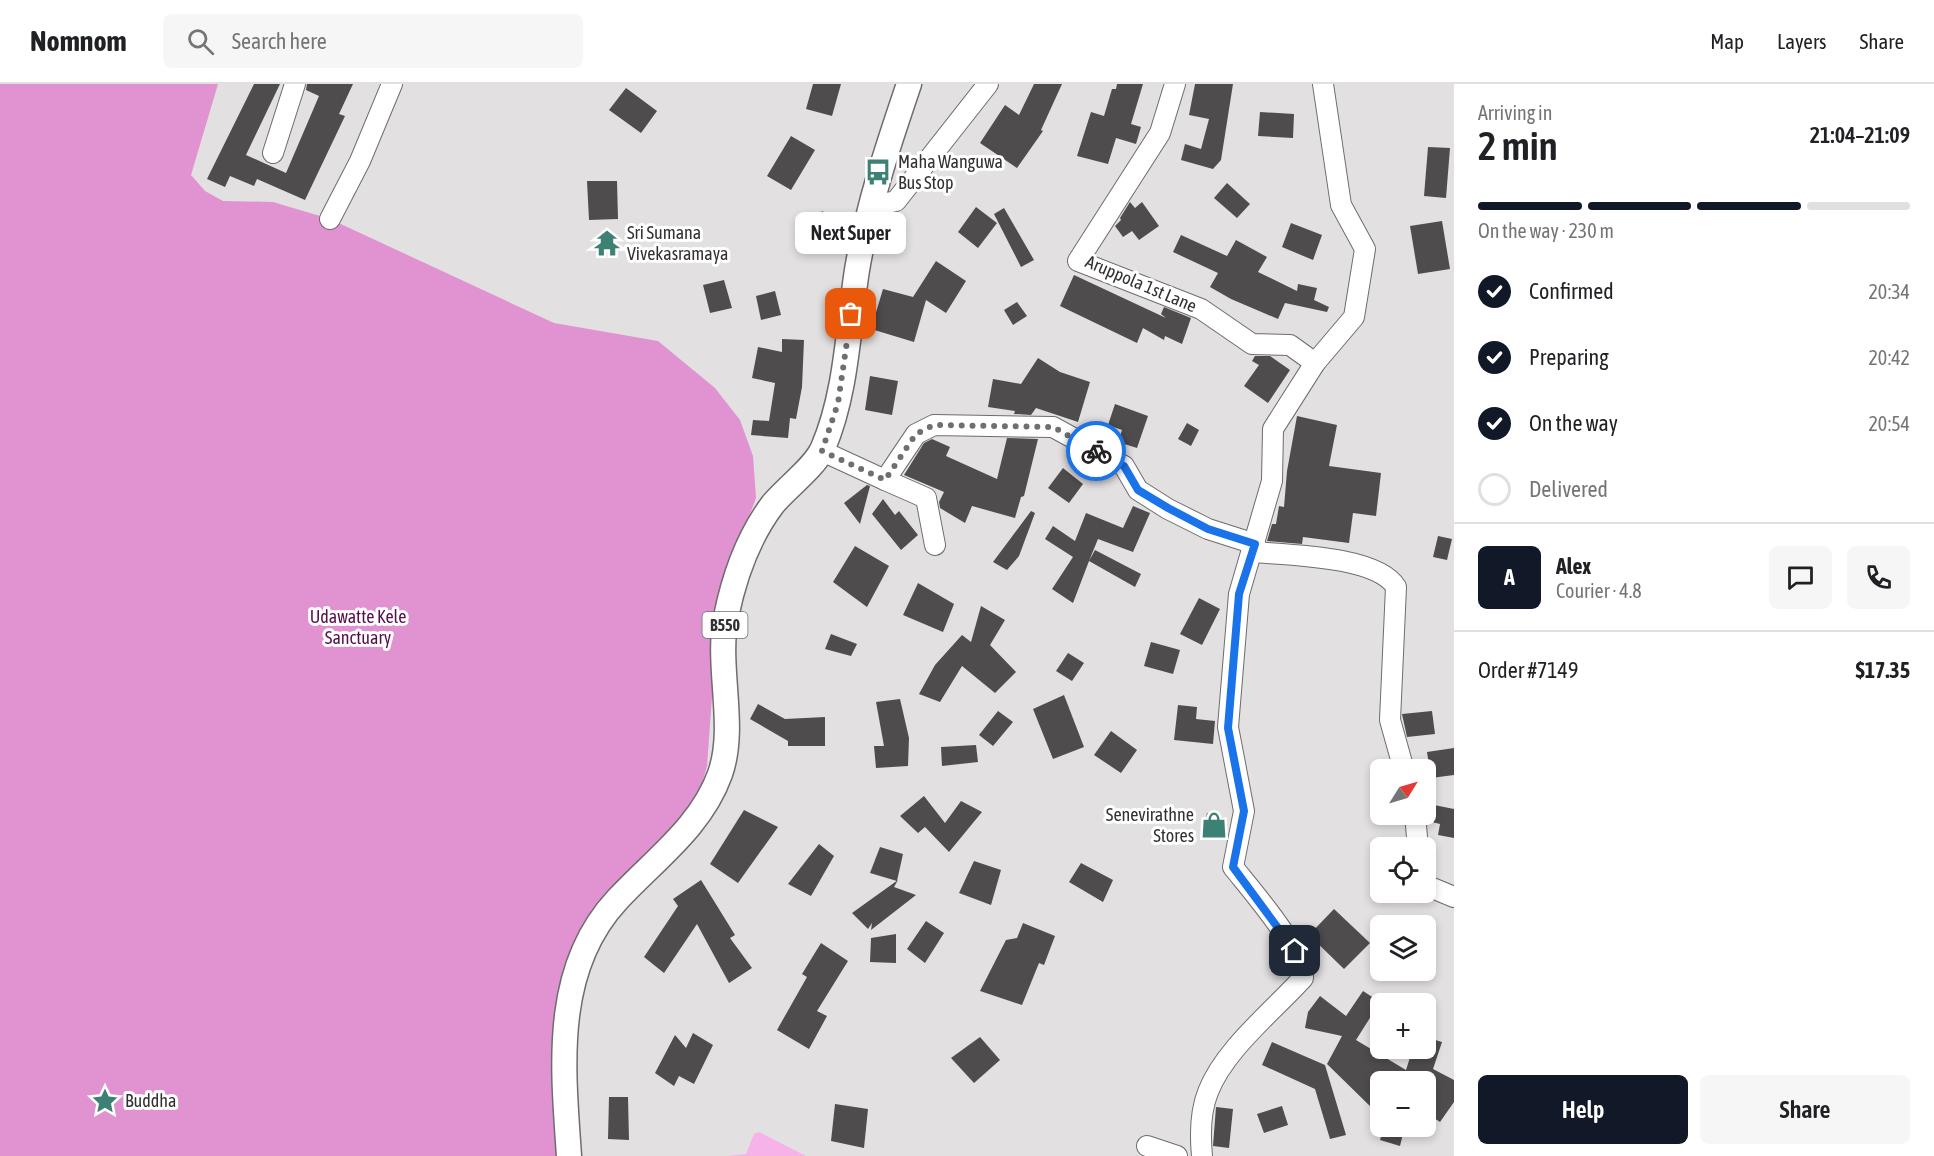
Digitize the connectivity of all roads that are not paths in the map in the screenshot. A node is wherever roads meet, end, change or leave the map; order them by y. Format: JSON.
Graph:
{"nodes":[{"id":1,"x":295,"y":84,"type":"edge"},
{"id":2,"x":392,"y":84,"type":"edge"},
{"id":3,"x":909,"y":84,"type":"edge"},
{"id":4,"x":988,"y":84,"type":"edge"},
{"id":5,"x":1175,"y":84,"type":"edge"},
{"id":6,"x":1323,"y":84,"type":"edge"},
{"id":7,"x":273,"y":153,"type":"dead end"},
{"id":8,"x":869,"y":207,"type":"junction"},
{"id":9,"x":330,"y":219,"type":"dead end"},
{"id":10,"x":1315,"y":363,"type":"junction"},
{"id":11,"x":822,"y":451,"type":"junction"},
{"id":12,"x":885,"y":480,"type":"junction"},
{"id":13,"x":935,"y":545,"type":"dead end"},
{"id":14,"x":1254,"y":548,"type":"junction"},
{"id":15,"x":1401,"y":759,"type":"edge"},
{"id":16,"x":1436,"y":890,"type":"edge"},
{"id":17,"x":1454,"y":897,"type":"edge"},
{"id":18,"x":1147,"y":1146,"type":"dead end"},
{"id":19,"x":569,"y":1156,"type":"edge"},
{"id":20,"x":1177,"y":1156,"type":"edge"},
{"id":21,"x":1202,"y":1156,"type":"edge"}],
"edges":[{"from":1,"to":7,"type":"street"},
{"from":2,"to":9,"type":"street"},
{"from":3,"to":8,"type":"main road","number":"B550"},
{"from":4,"to":8,"type":"street"},
{"from":5,"to":10,"type":"street","name":"Aruppola 1st Lane"},
{"from":6,"to":10,"type":"street"},
{"from":8,"to":11,"type":"main road","number":"B550"},
{"from":10,"to":14,"type":"street"},
{"from":11,"to":12,"type":"street"},
{"from":11,"to":19,"type":"main road","number":"B550"},
{"from":12,"to":13,"type":"street"},
{"from":12,"to":14,"type":"street"},
{"from":14,"to":15,"type":"street"},
{"from":14,"to":21,"type":"street"},
{"from":16,"to":17,"type":"street"},
{"from":18,"to":20,"type":"street"}]}
